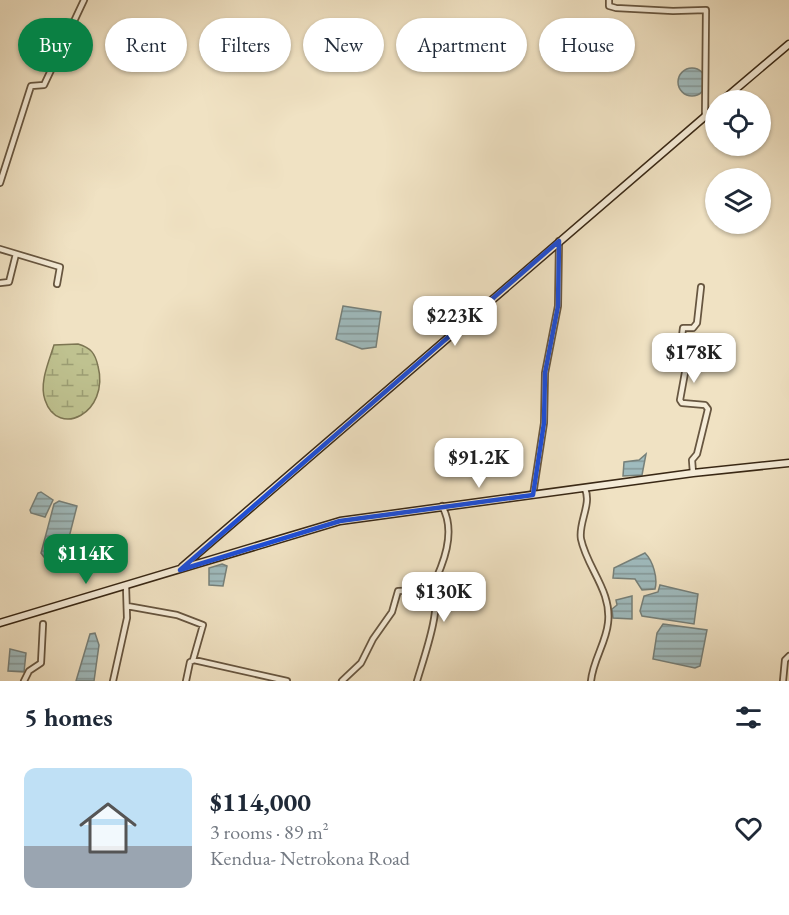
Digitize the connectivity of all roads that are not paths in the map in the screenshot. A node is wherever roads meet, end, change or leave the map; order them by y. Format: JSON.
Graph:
{"nodes":[{"id":1,"x":84,"y":0,"type":"edge"},
{"id":2,"x":609,"y":0,"type":"edge"},
{"id":3,"x":789,"y":44,"type":"edge"},
{"id":4,"x":705,"y":90,"type":"edge"},
{"id":5,"x":735,"y":90,"type":"edge"},
{"id":6,"x":705,"y":116,"type":"edge"},
{"id":7,"x":0,"y":183,"type":"edge"},
{"id":8,"x":559,"y":241,"type":"junction"},
{"id":9,"x":0,"y":249,"type":"edge"},
{"id":10,"x":16,"y":254,"type":"junction"},
{"id":11,"x":0,"y":284,"type":"edge"},
{"id":12,"x":57,"y":284,"type":"dead end"},
{"id":13,"x":701,"y":287,"type":"dead end"},
{"id":14,"x":789,"y":463,"type":"edge"},
{"id":15,"x":693,"y":473,"type":"junction"},
{"id":16,"x":585,"y":489,"type":"junction"},
{"id":17,"x":534,"y":495,"type":"junction"},
{"id":18,"x":442,"y":506,"type":"junction"},
{"id":19,"x":180,"y":570,"type":"junction"},
{"id":20,"x":126,"y":586,"type":"junction"},
{"id":21,"x":433,"y":587,"type":"junction"},
{"id":22,"x":127,"y":606,"type":"junction"},
{"id":23,"x":0,"y":623,"type":"edge"},
{"id":24,"x":42,"y":624,"type":"dead end"},
{"id":25,"x":789,"y":656,"type":"edge"},
{"id":26,"x":193,"y":660,"type":"junction"},
{"id":27,"x":24,"y":681,"type":"edge"},
{"id":28,"x":113,"y":681,"type":"edge"},
{"id":29,"x":186,"y":681,"type":"edge"},
{"id":30,"x":287,"y":681,"type":"edge"},
{"id":31,"x":342,"y":681,"type":"edge"},
{"id":32,"x":417,"y":681,"type":"edge"},
{"id":33,"x":591,"y":681,"type":"edge"},
{"id":34,"x":783,"y":681,"type":"edge"}],
"edges":[{"from":1,"to":7,"type":"street"},
{"from":2,"to":4,"type":"street"},
{"from":3,"to":5,"type":"main road"},
{"from":6,"to":8,"type":"main road"},
{"from":8,"to":17,"type":"street"},
{"from":8,"to":19,"type":"main road"},
{"from":9,"to":10,"type":"street"},
{"from":10,"to":11,"type":"street"},
{"from":10,"to":12,"type":"street"},
{"from":13,"to":15,"type":"street"},
{"from":14,"to":15,"type":"main road"},
{"from":15,"to":16,"type":"main road"},
{"from":16,"to":17,"type":"main road"},
{"from":16,"to":33,"type":"street"},
{"from":17,"to":18,"type":"main road"},
{"from":18,"to":19,"type":"main road"},
{"from":18,"to":21,"type":"street"},
{"from":19,"to":20,"type":"main road"},
{"from":20,"to":22,"type":"street"},
{"from":20,"to":23,"type":"main road"},
{"from":21,"to":31,"type":"street"},
{"from":21,"to":32,"type":"street"},
{"from":22,"to":26,"type":"street"},
{"from":22,"to":28,"type":"street"},
{"from":24,"to":27,"type":"street"},
{"from":25,"to":34,"type":"street"},
{"from":26,"to":29,"type":"street"},
{"from":26,"to":30,"type":"street"}]}
